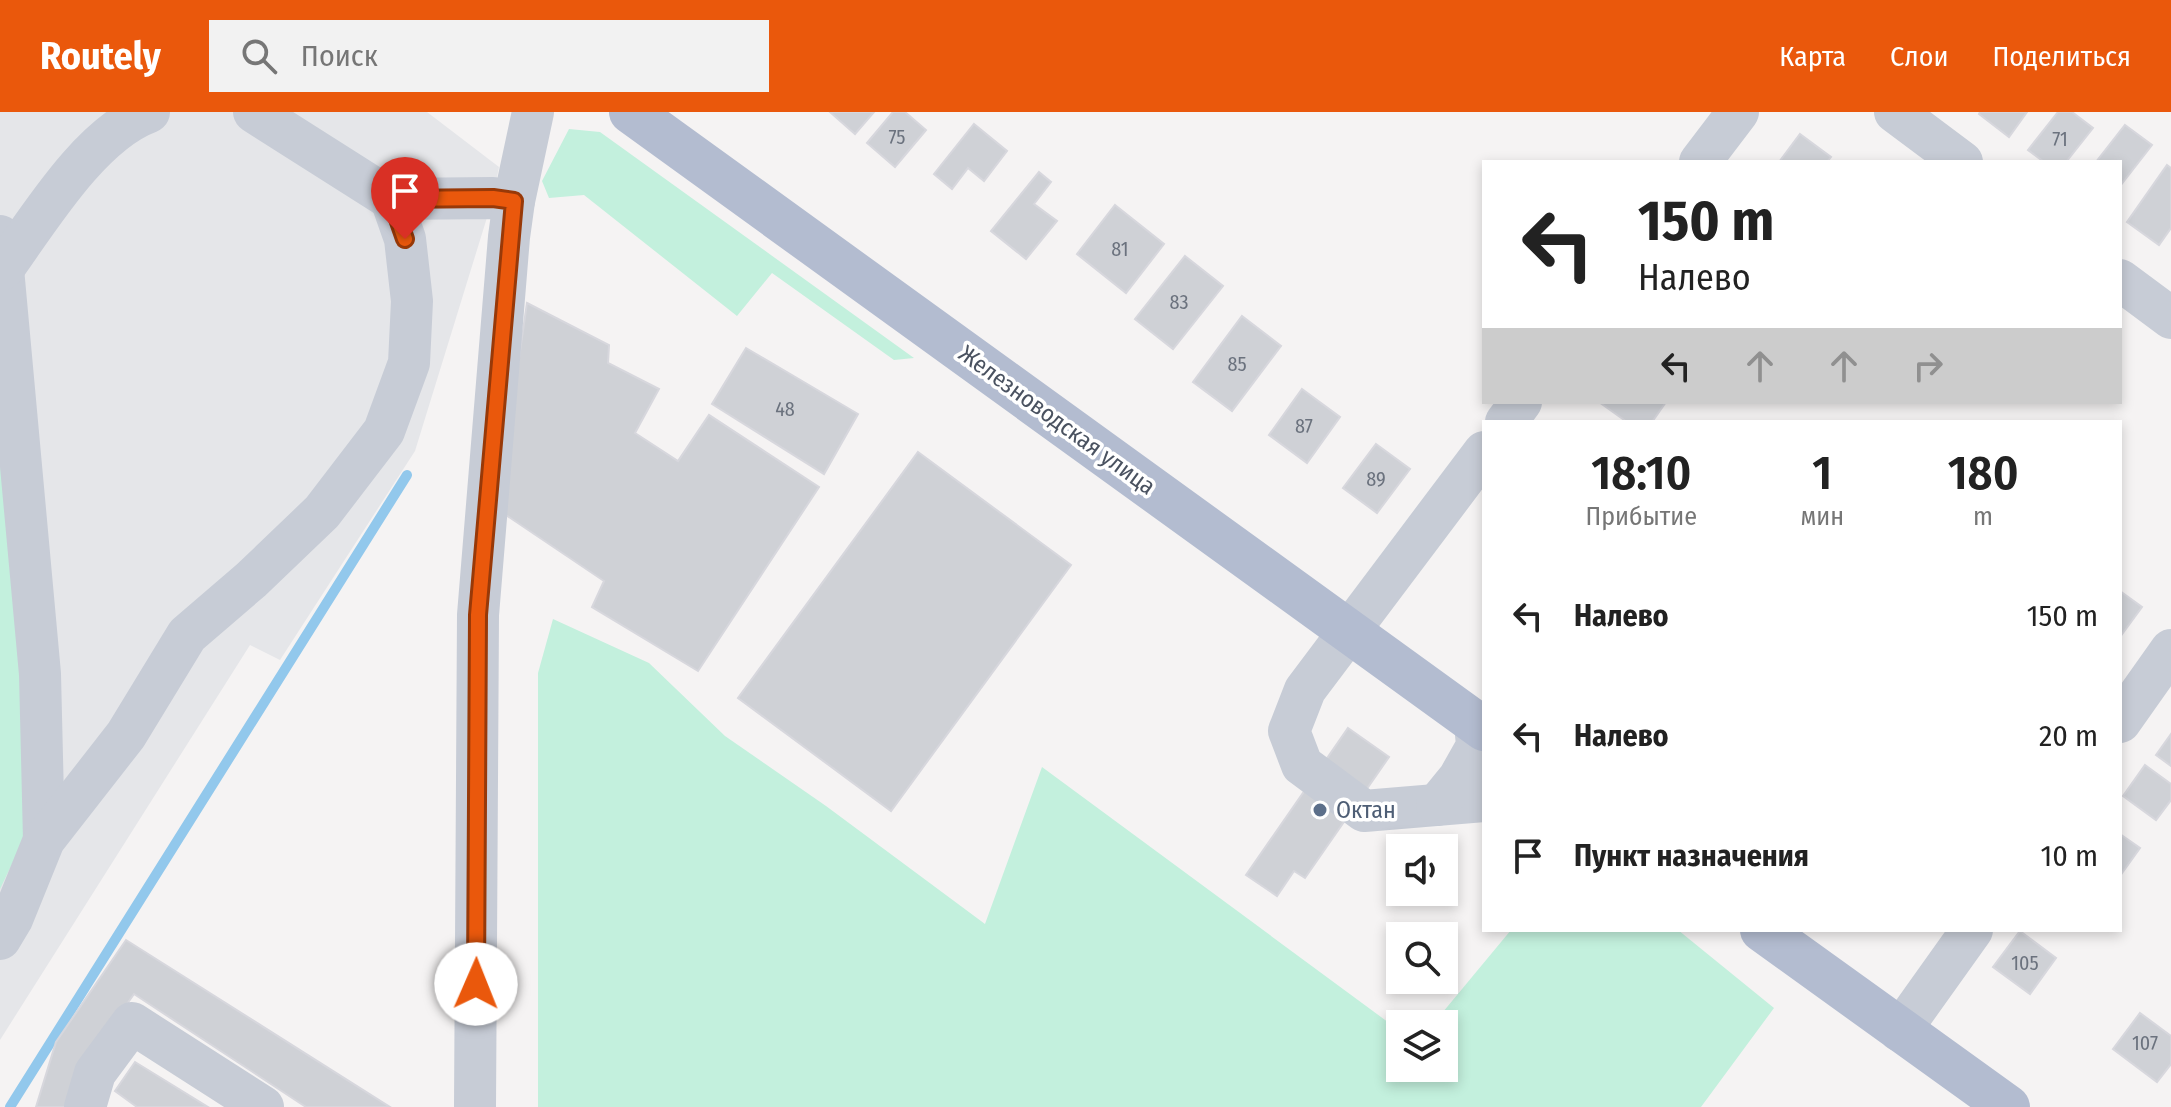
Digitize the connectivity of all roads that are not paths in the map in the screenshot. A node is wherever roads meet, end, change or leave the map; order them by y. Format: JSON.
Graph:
{"nodes":[{"id":1,"x":149,"y":112,"type":"edge"},
{"id":2,"x":254,"y":112,"type":"edge"},
{"id":3,"x":533,"y":112,"type":"edge"},
{"id":4,"x":631,"y":112,"type":"edge"},
{"id":5,"x":1738,"y":112,"type":"edge"},
{"id":6,"x":1895,"y":112,"type":"edge"},
{"id":7,"x":1702,"y":160,"type":"edge"},
{"id":8,"x":1959,"y":160,"type":"edge"},
{"id":9,"x":391,"y":199,"type":"junction"},
{"id":10,"x":514,"y":201,"type":"junction"},
{"id":11,"x":2,"y":252,"type":"edge"},
{"id":12,"x":2122,"y":281,"type":"edge"},
{"id":13,"x":2171,"y":318,"type":"edge"},
{"id":14,"x":1482,"y":455,"type":"edge"},
{"id":15,"x":1349,"y":632,"type":"junction"},
{"id":16,"x":2171,"y":650,"type":"edge"},
{"id":17,"x":2122,"y":719,"type":"edge"},
{"id":18,"x":1480,"y":726,"type":"edge"},
{"id":19,"x":1482,"y":801,"type":"edge"},
{"id":20,"x":1437,"y":805,"type":"junction"},
{"id":21,"x":44,"y":840,"type":"junction"},
{"id":22,"x":1765,"y":932,"type":"edge"},
{"id":23,"x":1971,"y":932,"type":"edge"},
{"id":24,"x":0,"y":939,"type":"edge"},
{"id":25,"x":1900,"y":1031,"type":"junction"},
{"id":26,"x":85,"y":1107,"type":"edge"},
{"id":27,"x":263,"y":1107,"type":"edge"},
{"id":28,"x":475,"y":1107,"type":"edge"},
{"id":29,"x":2008,"y":1107,"type":"edge"}],
"edges":[{"from":1,"to":11,"type":"street"},
{"from":2,"to":9,"type":"street"},
{"from":3,"to":10,"type":"street"},
{"from":4,"to":15,"type":"main road","name":"Железноводская улица"},
{"from":5,"to":7,"type":"street"},
{"from":6,"to":8,"type":"street"},
{"from":9,"to":10,"type":"street"},
{"from":9,"to":21,"type":"street"},
{"from":10,"to":28,"type":"street"},
{"from":11,"to":21,"type":"street"},
{"from":12,"to":13,"type":"street"},
{"from":14,"to":15,"type":"street"},
{"from":15,"to":18,"type":"main road","name":"Железноводская улица"},
{"from":15,"to":20,"type":"street"},
{"from":16,"to":17,"type":"street"},
{"from":18,"to":20,"type":"street"},
{"from":19,"to":20,"type":"street"},
{"from":21,"to":24,"type":"street"},
{"from":22,"to":25,"type":"main road"},
{"from":23,"to":25,"type":"street"},
{"from":25,"to":29,"type":"main road"},
{"from":26,"to":27,"type":"street"}]}
